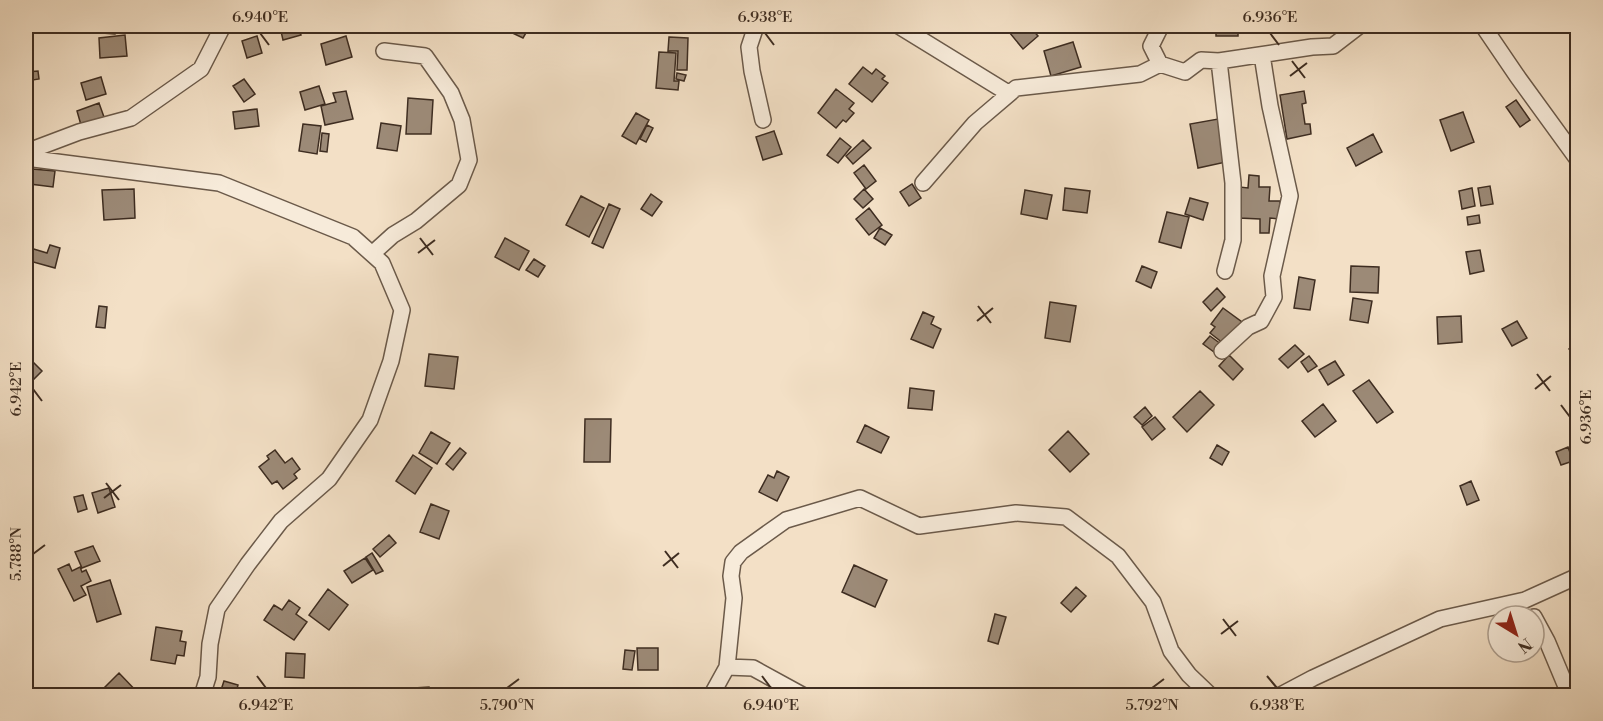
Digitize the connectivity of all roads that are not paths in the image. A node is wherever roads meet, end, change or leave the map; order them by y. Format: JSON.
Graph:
{"nodes":[{"id":1,"x":223,"y":26,"type":"edge"},
{"id":2,"x":756,"y":26,"type":"edge"},
{"id":3,"x":899,"y":26,"type":"edge"},
{"id":4,"x":1161,"y":26,"type":"edge"},
{"id":5,"x":1359,"y":26,"type":"edge"},
{"id":6,"x":1483,"y":26,"type":"edge"},
{"id":7,"x":384,"y":51,"type":"dead end"},
{"id":8,"x":1262,"y":55,"type":"junction"},
{"id":9,"x":1219,"y":61,"type":"junction"},
{"id":10,"x":1160,"y":64,"type":"junction"},
{"id":11,"x":1008,"y":93,"type":"junction"},
{"id":12,"x":763,"y":120,"type":"dead end"},
{"id":13,"x":26,"y":152,"type":"edge"},
{"id":14,"x":26,"y":159,"type":"edge"},
{"id":15,"x":1578,"y":160,"type":"edge"},
{"id":16,"x":923,"y":183,"type":"dead end"},
{"id":17,"x":372,"y":254,"type":"junction"},
{"id":18,"x":1226,"y":272,"type":"dead end"},
{"id":19,"x":1222,"y":351,"type":"dead end"},
{"id":20,"x":1578,"y":576,"type":"edge"},
{"id":21,"x":1525,"y":600,"type":"junction"},
{"id":22,"x":1527,"y":604,"type":"edge"},
{"id":23,"x":1546,"y":641,"type":"edge"},
{"id":24,"x":727,"y":667,"type":"junction"},
{"id":25,"x":202,"y":696,"type":"edge"},
{"id":26,"x":711,"y":696,"type":"edge"},
{"id":27,"x":804,"y":696,"type":"edge"},
{"id":28,"x":1211,"y":696,"type":"edge"},
{"id":29,"x":1279,"y":696,"type":"edge"},
{"id":30,"x":1570,"y":696,"type":"edge"}],
"edges":[{"from":1,"to":13,"type":"street"},
{"from":2,"to":12,"type":"street"},
{"from":3,"to":11,"type":"street"},
{"from":4,"to":10,"type":"street"},
{"from":5,"to":8,"type":"street"},
{"from":6,"to":15,"type":"street"},
{"from":7,"to":17,"type":"street"},
{"from":8,"to":9,"type":"street"},
{"from":8,"to":19,"type":"street"},
{"from":9,"to":10,"type":"street"},
{"from":9,"to":18,"type":"street"},
{"from":10,"to":11,"type":"street"},
{"from":11,"to":16,"type":"street"},
{"from":14,"to":17,"type":"street"},
{"from":17,"to":25,"type":"street"},
{"from":20,"to":21,"type":"street"},
{"from":21,"to":22,"type":"street"},
{"from":21,"to":29,"type":"street"},
{"from":23,"to":30,"type":"street"},
{"from":24,"to":26,"type":"street"},
{"from":24,"to":27,"type":"street"},
{"from":24,"to":28,"type":"street"}]}
